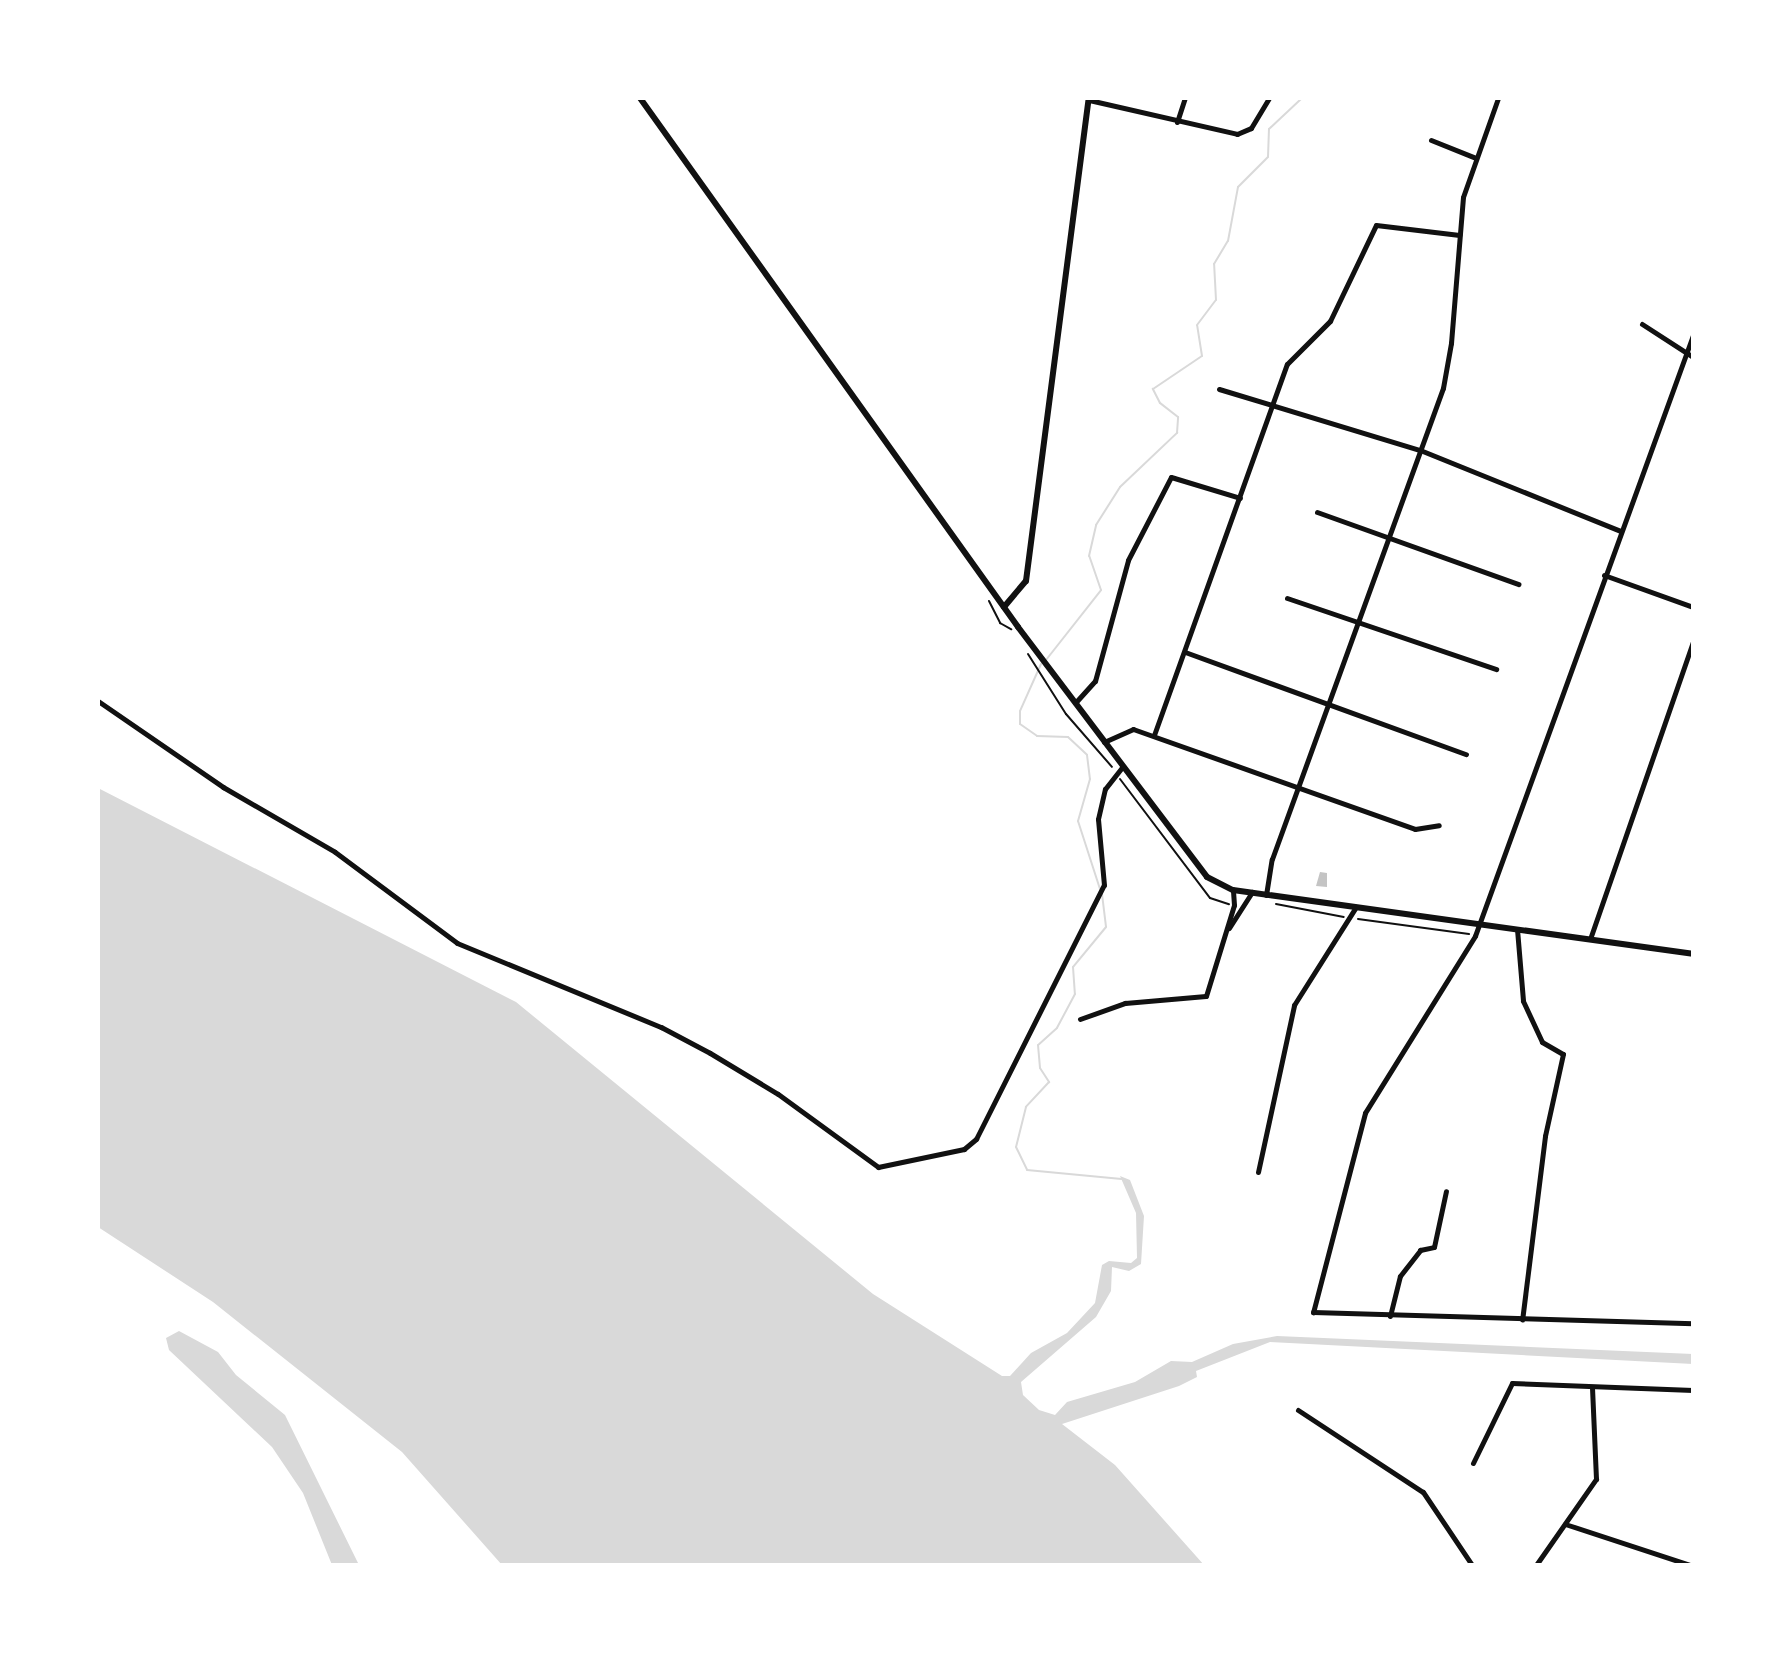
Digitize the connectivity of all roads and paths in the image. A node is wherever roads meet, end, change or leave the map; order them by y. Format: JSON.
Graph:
{"nodes":[{"id":1,"x":640,"y":98,"type":"edge"},
{"id":2,"x":1185,"y":98,"type":"edge"},
{"id":3,"x":1269,"y":98,"type":"edge"},
{"id":4,"x":1498,"y":98,"type":"edge"},
{"id":5,"x":1089,"y":99,"type":"edge"},
{"id":6,"x":1177,"y":122,"type":"junction"},
{"id":7,"x":1431,"y":140,"type":"dead end"},
{"id":8,"x":1476,"y":158,"type":"junction"},
{"id":9,"x":1459,"y":235,"type":"junction"},
{"id":10,"x":1642,"y":324,"type":"dead end"},
{"id":11,"x":1693,"y":335,"type":"edge"},
{"id":12,"x":1684,"y":352,"type":"junction"},
{"id":13,"x":1693,"y":357,"type":"edge"},
{"id":14,"x":1219,"y":389,"type":"dead end"},
{"id":15,"x":1268,"y":405,"type":"junction"},
{"id":16,"x":1420,"y":450,"type":"junction"},
{"id":17,"x":1240,"y":498,"type":"junction"},
{"id":18,"x":1317,"y":512,"type":"dead end"},
{"id":19,"x":1620,"y":531,"type":"junction"},
{"id":20,"x":1389,"y":537,"type":"junction"},
{"id":21,"x":1604,"y":575,"type":"junction"},
{"id":22,"x":1518,"y":584,"type":"dead end"},
{"id":23,"x":1287,"y":598,"type":"dead end"},
{"id":24,"x":1004,"y":607,"type":"junction"},
{"id":25,"x":1693,"y":607,"type":"edge"},
{"id":26,"x":1359,"y":622,"type":"junction"},
{"id":27,"x":1693,"y":642,"type":"edge"},
{"id":28,"x":1185,"y":652,"type":"junction"},
{"id":29,"x":1036,"y":666,"type":"dead end"},
{"id":30,"x":1496,"y":669,"type":"dead end"},
{"id":31,"x":1048,"y":675,"type":"junction"},
{"id":32,"x":98,"y":701,"type":"edge"},
{"id":33,"x":1075,"y":703,"type":"junction"},
{"id":34,"x":1330,"y":704,"type":"junction"},
{"id":35,"x":1154,"y":735,"type":"junction"},
{"id":36,"x":1104,"y":742,"type":"junction"},
{"id":37,"x":1466,"y":754,"type":"dead end"},
{"id":38,"x":1119,"y":770,"type":"junction"},
{"id":39,"x":1297,"y":788,"type":"junction"},
{"id":40,"x":1439,"y":825,"type":"dead end"},
{"id":41,"x":1233,"y":890,"type":"junction"},
{"id":42,"x":1252,"y":892,"type":"junction"},
{"id":43,"x":1266,"y":895,"type":"junction"},
{"id":44,"x":1271,"y":902,"type":"dead end"},
{"id":45,"x":1234,"y":905,"type":"junction"},
{"id":46,"x":1356,"y":907,"type":"junction"},
{"id":47,"x":1352,"y":918,"type":"junction"},
{"id":48,"x":1479,"y":924,"type":"junction"},
{"id":49,"x":1517,"y":929,"type":"junction"},
{"id":50,"x":1225,"y":932,"type":"junction"},
{"id":51,"x":1475,"y":936,"type":"junction"},
{"id":52,"x":1590,"y":939,"type":"junction"},
{"id":53,"x":1693,"y":954,"type":"edge"},
{"id":54,"x":1080,"y":1019,"type":"dead end"},
{"id":55,"x":1258,"y":1172,"type":"dead end"},
{"id":56,"x":1446,"y":1191,"type":"dead end"},
{"id":57,"x":1390,"y":1316,"type":"junction"},
{"id":58,"x":1522,"y":1320,"type":"junction"},
{"id":59,"x":1693,"y":1323,"type":"edge"},
{"id":60,"x":1592,"y":1388,"type":"junction"},
{"id":61,"x":1693,"y":1390,"type":"edge"},
{"id":62,"x":1298,"y":1410,"type":"dead end"},
{"id":63,"x":1473,"y":1463,"type":"dead end"},
{"id":64,"x":1565,"y":1524,"type":"junction"},
{"id":65,"x":1472,"y":1565,"type":"edge"},
{"id":66,"x":1536,"y":1565,"type":"edge"},
{"id":67,"x":1690,"y":1565,"type":"edge"}],
"edges":[{"from":1,"to":24,"type":"street"},
{"from":2,"to":6,"type":"street"},
{"from":3,"to":6,"type":"street"},
{"from":4,"to":8,"type":"street"},
{"from":5,"to":6,"type":"street"},
{"from":5,"to":24,"type":"street"},
{"from":7,"to":8,"type":"street"},
{"from":8,"to":9,"type":"street"},
{"from":9,"to":15,"type":"street"},
{"from":9,"to":16,"type":"street"},
{"from":10,"to":12,"type":"street"},
{"from":11,"to":12,"type":"street"},
{"from":12,"to":13,"type":"street"},
{"from":12,"to":19,"type":"street"},
{"from":14,"to":15,"type":"street"},
{"from":15,"to":16,"type":"street"},
{"from":15,"to":17,"type":"street"},
{"from":16,"to":19,"type":"street"},
{"from":16,"to":20,"type":"street"},
{"from":17,"to":28,"type":"street"},
{"from":17,"to":33,"type":"street"},
{"from":18,"to":20,"type":"street"},
{"from":19,"to":21,"type":"street"},
{"from":20,"to":22,"type":"street"},
{"from":20,"to":26,"type":"street"},
{"from":21,"to":25,"type":"street"},
{"from":21,"to":48,"type":"street"},
{"from":23,"to":26,"type":"street"},
{"from":24,"to":31,"type":"street"},
{"from":26,"to":30,"type":"street"},
{"from":26,"to":34,"type":"street"},
{"from":27,"to":52,"type":"street"},
{"from":28,"to":34,"type":"street"},
{"from":28,"to":35,"type":"street"},
{"from":29,"to":31,"type":"path"},
{"from":31,"to":33,"type":"street"},
{"from":31,"to":38,"type":"path"},
{"from":32,"to":38,"type":"street"},
{"from":33,"to":36,"type":"street"},
{"from":34,"to":37,"type":"street"},
{"from":34,"to":39,"type":"street"},
{"from":35,"to":36,"type":"street"},
{"from":35,"to":39,"type":"street"},
{"from":36,"to":38,"type":"street"},
{"from":38,"to":41,"type":"street"},
{"from":38,"to":45,"type":"path"},
{"from":39,"to":40,"type":"street"},
{"from":39,"to":43,"type":"street"},
{"from":41,"to":42,"type":"street"},
{"from":41,"to":45,"type":"street"},
{"from":42,"to":43,"type":"street"},
{"from":42,"to":50,"type":"street"},
{"from":43,"to":46,"type":"street"},
{"from":44,"to":47,"type":"path"},
{"from":45,"to":50,"type":"street"},
{"from":46,"to":47,"type":"street"},
{"from":46,"to":48,"type":"street"},
{"from":47,"to":51,"type":"path"},
{"from":47,"to":55,"type":"street"},
{"from":48,"to":49,"type":"street"},
{"from":48,"to":51,"type":"street"},
{"from":49,"to":52,"type":"street"},
{"from":49,"to":58,"type":"street"},
{"from":50,"to":54,"type":"street"},
{"from":51,"to":57,"type":"street"},
{"from":52,"to":53,"type":"street"},
{"from":56,"to":57,"type":"street"},
{"from":57,"to":58,"type":"street"},
{"from":58,"to":59,"type":"street"},
{"from":60,"to":61,"type":"street"},
{"from":60,"to":63,"type":"street"},
{"from":60,"to":64,"type":"street"},
{"from":62,"to":65,"type":"street"},
{"from":64,"to":66,"type":"street"},
{"from":64,"to":67,"type":"street"}]}
